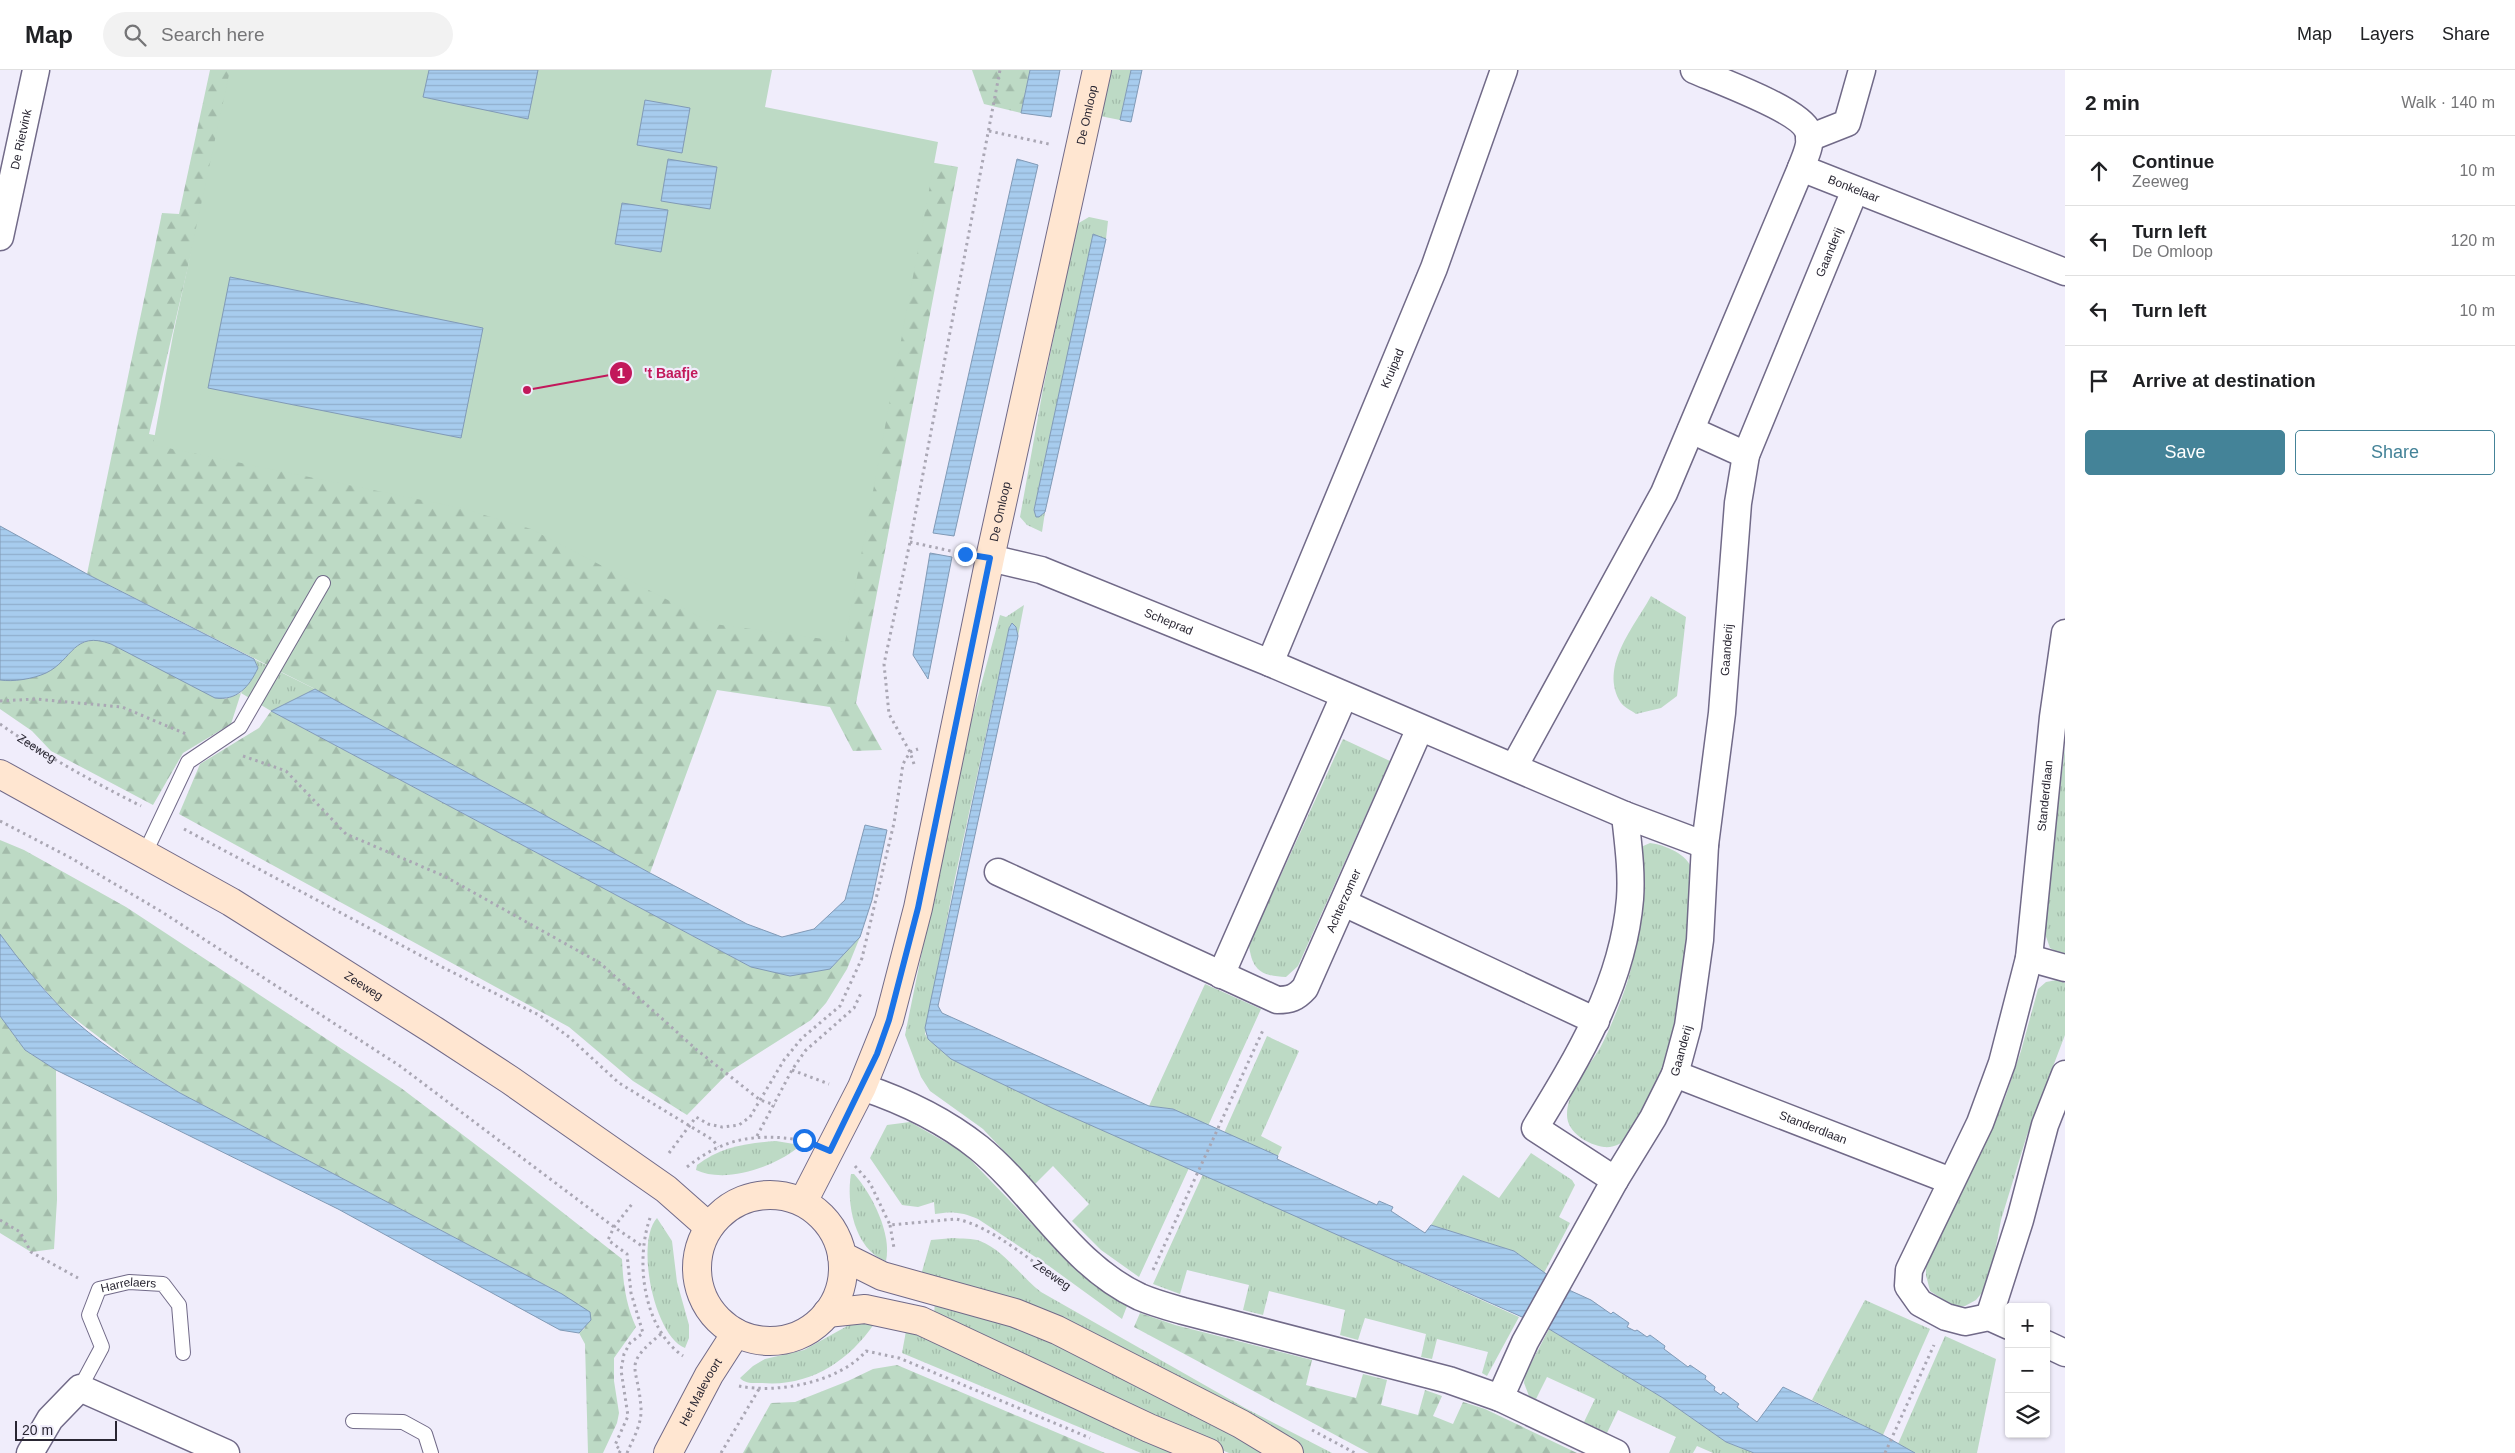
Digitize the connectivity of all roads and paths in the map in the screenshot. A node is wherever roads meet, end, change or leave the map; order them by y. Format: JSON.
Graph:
{"nodes":[{"id":1,"x":36,"y":70,"type":"edge"},
{"id":2,"x":1000,"y":70,"type":"edge"},
{"id":3,"x":1097,"y":70,"type":"edge"},
{"id":4,"x":1504,"y":70,"type":"edge"},
{"id":5,"x":1694,"y":70,"type":"edge"},
{"id":6,"x":1862,"y":70,"type":"edge"},
{"id":7,"x":989,"y":131,"type":"junction"},
{"id":8,"x":1809,"y":138,"type":"junction"},
{"id":9,"x":1081,"y":150,"type":"junction"},
{"id":10,"x":1801,"y":168,"type":"junction"},
{"id":11,"x":1855,"y":190,"type":"junction"},
{"id":12,"x":0,"y":237,"type":"edge"},
{"id":13,"x":2065,"y":272,"type":"edge"},
{"id":14,"x":1691,"y":430,"type":"junction"},
{"id":15,"x":1746,"y":455,"type":"junction"},
{"id":16,"x":910,"y":542,"type":"junction"},
{"id":17,"x":990,"y":558,"type":"junction"},
{"id":18,"x":323,"y":583,"type":"dead end"},
{"id":19,"x":2065,"y":633,"type":"edge"},
{"id":20,"x":1270,"y":663,"type":"junction"},
{"id":21,"x":1344,"y":696,"type":"junction"},
{"id":22,"x":0,"y":701,"type":"edge"},
{"id":23,"x":0,"y":724,"type":"edge"},
{"id":24,"x":1420,"y":728,"type":"junction"},
{"id":25,"x":213,"y":745,"type":"junction"},
{"id":26,"x":922,"y":747,"type":"dead end"},
{"id":27,"x":910,"y":752,"type":"junction"},
{"id":28,"x":915,"y":766,"type":"dead end"},
{"id":29,"x":1514,"y":767,"type":"junction"},
{"id":30,"x":0,"y":774,"type":"edge"},
{"id":31,"x":1625,"y":815,"type":"junction"},
{"id":32,"x":160,"y":817,"type":"junction"},
{"id":33,"x":0,"y":821,"type":"edge"},
{"id":34,"x":1705,"y":845,"type":"junction"},
{"id":35,"x":145,"y":854,"type":"junction"},
{"id":36,"x":998,"y":872,"type":"dead end"},
{"id":37,"x":1344,"y":903,"type":"junction"},
{"id":38,"x":2029,"y":958,"type":"junction"},
{"id":39,"x":2065,"y":968,"type":"edge"},
{"id":40,"x":1221,"y":975,"type":"junction"},
{"id":41,"x":865,"y":983,"type":"dead end"},
{"id":42,"x":1277,"y":1000,"type":"junction"},
{"id":43,"x":1596,"y":1021,"type":"junction"},
{"id":44,"x":792,"y":1070,"type":"junction"},
{"id":45,"x":1675,"y":1074,"type":"junction"},
{"id":46,"x":2065,"y":1074,"type":"edge"},
{"id":47,"x":862,"y":1087,"type":"junction"},
{"id":48,"x":760,"y":1100,"type":"junction"},
{"id":49,"x":776,"y":1105,"type":"junction"},
{"id":50,"x":688,"y":1126,"type":"junction"},
{"id":51,"x":757,"y":1136,"type":"junction"},
{"id":52,"x":830,"y":1151,"type":"junction"},
{"id":53,"x":651,"y":1179,"type":"junction"},
{"id":54,"x":1615,"y":1180,"type":"junction"},
{"id":55,"x":1951,"y":1181,"type":"junction"},
{"id":56,"x":803,"y":1202,"type":"junction"},
{"id":57,"x":0,"y":1220,"type":"edge"},
{"id":58,"x":614,"y":1227,"type":"junction"},
{"id":59,"x":709,"y":1227,"type":"junction"},
{"id":60,"x":842,"y":1256,"type":"junction"},
{"id":61,"x":1070,"y":1288,"type":"dead end"},
{"id":62,"x":99,"y":1289,"type":"junction"},
{"id":63,"x":1140,"y":1297,"type":"junction"},
{"id":64,"x":827,"y":1314,"type":"junction"},
{"id":65,"x":1946,"y":1317,"type":"junction"},
{"id":66,"x":1999,"y":1322,"type":"edge"},
{"id":67,"x":662,"y":1333,"type":"junction"},
{"id":68,"x":736,"y":1333,"type":"junction"},
{"id":69,"x":2050,"y":1346,"type":"edge"},
{"id":70,"x":182,"y":1353,"type":"dead end"},
{"id":71,"x":2065,"y":1353,"type":"edge"},
{"id":72,"x":710,"y":1375,"type":"junction"},
{"id":73,"x":80,"y":1388,"type":"junction"},
{"id":74,"x":759,"y":1389,"type":"junction"},
{"id":75,"x":1500,"y":1398,"type":"junction"},
{"id":76,"x":353,"y":1422,"type":"dead end"},
{"id":77,"x":1312,"y":1430,"type":"dead end"},
{"id":78,"x":1098,"y":1441,"type":"dead end"},
{"id":79,"x":30,"y":1453,"type":"edge"},
{"id":80,"x":226,"y":1453,"type":"edge"},
{"id":81,"x":431,"y":1453,"type":"edge"},
{"id":82,"x":619,"y":1453,"type":"edge"},
{"id":83,"x":627,"y":1453,"type":"edge"},
{"id":84,"x":668,"y":1453,"type":"edge"},
{"id":85,"x":721,"y":1453,"type":"edge"},
{"id":86,"x":1208,"y":1453,"type":"edge"},
{"id":87,"x":1289,"y":1453,"type":"edge"},
{"id":88,"x":1355,"y":1453,"type":"edge"},
{"id":89,"x":1616,"y":1453,"type":"edge"},
{"id":90,"x":1885,"y":1453,"type":"edge"}],
"edges":[{"from":1,"to":12,"type":"street","name":"De Rietvink"},
{"from":2,"to":7,"type":"path"},
{"from":3,"to":9,"type":"street","name":"De Omloop"},
{"from":4,"to":20,"type":"street","name":"Kruipad"},
{"from":5,"to":8,"type":"street"},
{"from":6,"to":8,"type":"street"},
{"from":7,"to":9,"type":"path"},
{"from":7,"to":16,"type":"path"},
{"from":8,"to":10,"type":"street"},
{"from":9,"to":17,"type":"street","name":"De Omloop"},
{"from":10,"to":11,"type":"street","name":"Bonkelaar"},
{"from":10,"to":14,"type":"street"},
{"from":11,"to":13,"type":"street","name":"Bonkelaar"},
{"from":11,"to":15,"type":"street","name":"Gaanderij"},
{"from":14,"to":15,"type":"street"},
{"from":14,"to":29,"type":"street"},
{"from":15,"to":34,"type":"street","name":"Gaanderij"},
{"from":16,"to":17,"type":"path"},
{"from":16,"to":27,"type":"path"},
{"from":17,"to":20,"type":"street","name":"Scheprad"},
{"from":17,"to":47,"type":"street","name":"De Omloop"},
{"from":18,"to":25,"type":"lane"},
{"from":19,"to":38,"type":"street","name":"Standerdlaan"},
{"from":20,"to":21,"type":"street","name":"Scheprad"},
{"from":21,"to":24,"type":"street"},
{"from":21,"to":40,"type":"street"},
{"from":22,"to":25,"type":"path"},
{"from":23,"to":32,"type":"path","name":"Zeeweg"},
{"from":24,"to":29,"type":"street"},
{"from":24,"to":37,"type":"street","name":"Achterzomer"},
{"from":25,"to":32,"type":"lane"},
{"from":25,"to":48,"type":"path"},
{"from":26,"to":27,"type":"path"},
{"from":27,"to":28,"type":"path"},
{"from":27,"to":48,"type":"path"},
{"from":29,"to":31,"type":"street"},
{"from":30,"to":35,"type":"street","name":"Zeeweg"},
{"from":31,"to":34,"type":"street"},
{"from":31,"to":43,"type":"street"},
{"from":32,"to":35,"type":"lane"},
{"from":32,"to":50,"type":"path","name":"Zeeweg"},
{"from":33,"to":58,"type":"path"},
{"from":34,"to":45,"type":"street","name":"Gaanderij"},
{"from":35,"to":53,"type":"street","name":"Zeeweg"},
{"from":36,"to":40,"type":"street"},
{"from":37,"to":42,"type":"street","name":"Achterzomer"},
{"from":37,"to":43,"type":"street"},
{"from":38,"to":39,"type":"street"},
{"from":38,"to":55,"type":"street","name":"Standerdlaan"},
{"from":40,"to":42,"type":"street"},
{"from":41,"to":44,"type":"path"},
{"from":42,"to":63,"type":"path"},
{"from":43,"to":54,"type":"street"},
{"from":44,"to":47,"type":"path"},
{"from":44,"to":49,"type":"path"},
{"from":45,"to":54,"type":"street","name":"Gaanderij"},
{"from":45,"to":55,"type":"street","name":"Standerdlaan"},
{"from":46,"to":66,"type":"street","name":"Standerdlaan"},
{"from":47,"to":52,"type":"street","name":"De Omloop"},
{"from":47,"to":63,"type":"street"},
{"from":48,"to":49,"type":"path"},
{"from":48,"to":50,"type":"path"},
{"from":49,"to":51,"type":"path"},
{"from":50,"to":51,"type":"path","name":"Zeeweg"},
{"from":50,"to":53,"type":"path"},
{"from":51,"to":52,"type":"path","name":"Zeeweg"},
{"from":52,"to":56,"type":"street","name":"De Omloop"},
{"from":52,"to":61,"type":"path","name":"Zeeweg"},
{"from":53,"to":58,"type":"path"},
{"from":53,"to":59,"type":"street","name":"Zeeweg"},
{"from":54,"to":75,"type":"street","name":"Gaanderij"},
{"from":55,"to":65,"type":"street","name":"Standerdlaan"},
{"from":56,"to":59,"type":"street"},
{"from":56,"to":60,"type":"street"},
{"from":57,"to":62,"type":"path"},
{"from":58,"to":67,"type":"path"},
{"from":58,"to":82,"type":"path"},
{"from":59,"to":68,"type":"street"},
{"from":60,"to":64,"type":"street"},
{"from":60,"to":87,"type":"street"},
{"from":62,"to":70,"type":"lane","name":"Harrelaers"},
{"from":62,"to":73,"type":"lane","name":"Harrelaers"},
{"from":63,"to":75,"type":"street"},
{"from":64,"to":68,"type":"street"},
{"from":64,"to":86,"type":"street"},
{"from":65,"to":66,"type":"street","name":"Standerdlaan"},
{"from":65,"to":90,"type":"path"},
{"from":67,"to":72,"type":"path"},
{"from":67,"to":83,"type":"path"},
{"from":68,"to":72,"type":"street","name":"Het Malevoort"},
{"from":69,"to":71,"type":"street"},
{"from":72,"to":74,"type":"path"},
{"from":72,"to":84,"type":"street","name":"Het Malevoort"},
{"from":73,"to":79,"type":"street","name":"Harrelaers"},
{"from":73,"to":80,"type":"street"},
{"from":74,"to":78,"type":"path"},
{"from":74,"to":85,"type":"path"},
{"from":75,"to":89,"type":"street"},
{"from":76,"to":81,"type":"lane"},
{"from":77,"to":88,"type":"path"}]}
